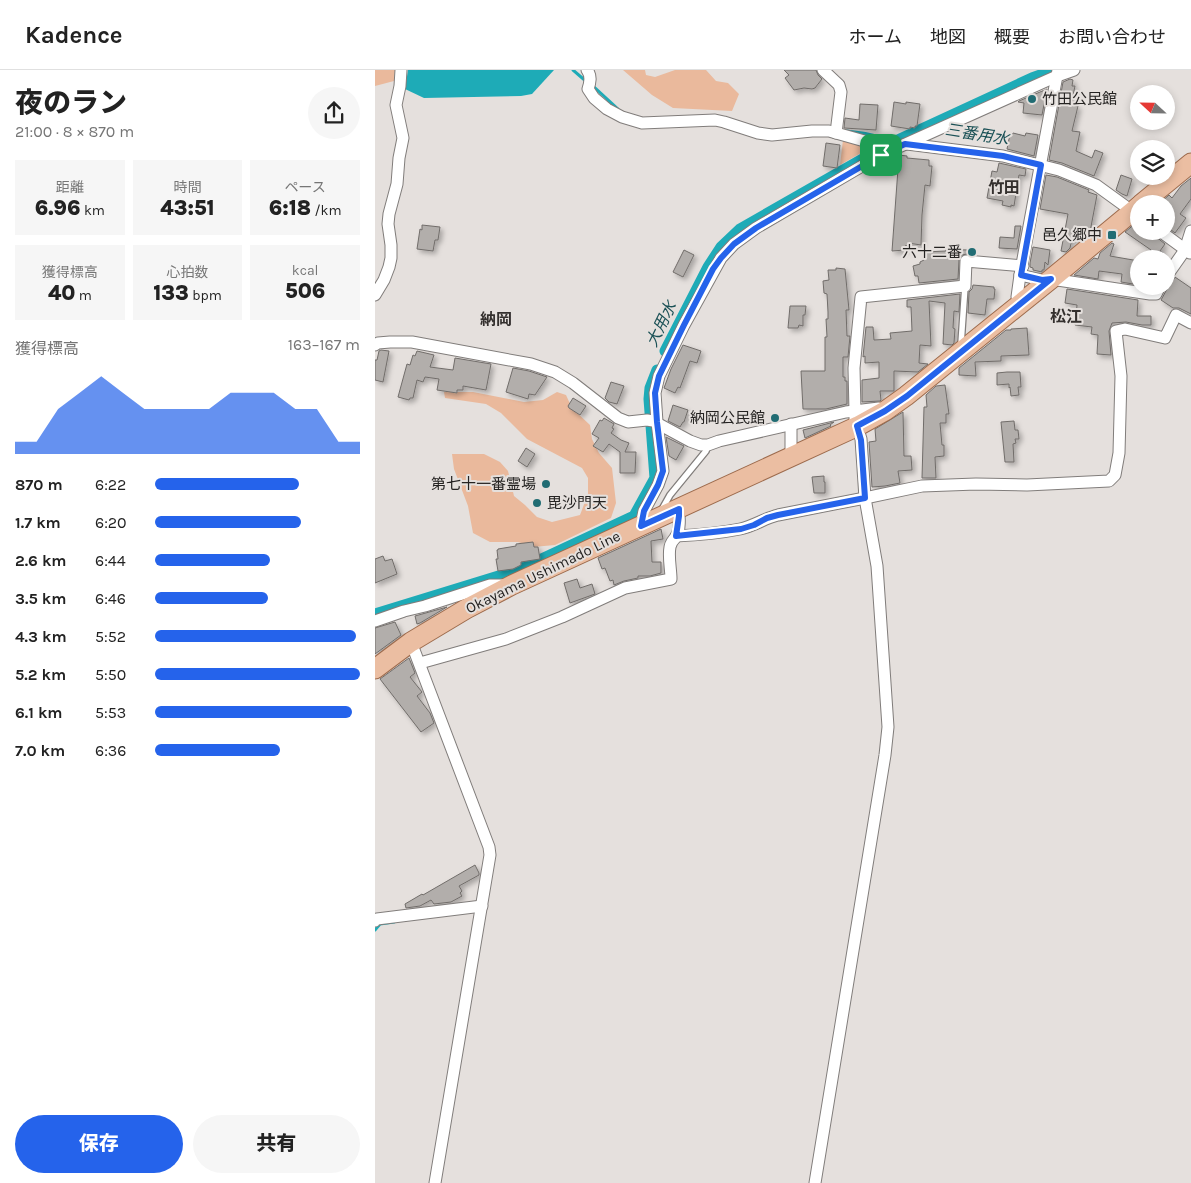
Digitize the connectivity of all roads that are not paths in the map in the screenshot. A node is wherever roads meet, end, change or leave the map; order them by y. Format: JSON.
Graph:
{"nodes":[{"id":1,"x":401,"y":70,"type":"edge"},
{"id":2,"x":587,"y":70,"type":"edge"},
{"id":3,"x":823,"y":70,"type":"edge"},
{"id":4,"x":1074,"y":70,"type":"edge"},
{"id":5,"x":1057,"y":73,"type":"edge"},
{"id":6,"x":837,"y":133,"type":"junction"},
{"id":7,"x":905,"y":144,"type":"junction"},
{"id":8,"x":879,"y":152,"type":"junction"},
{"id":9,"x":1191,"y":163,"type":"edge"},
{"id":10,"x":1041,"y":165,"type":"junction"},
{"id":11,"x":1154,"y":195,"type":"edge"},
{"id":12,"x":1130,"y":205,"type":"edge"},
{"id":13,"x":1130,"y":215,"type":"edge"},
{"id":14,"x":1191,"y":230,"type":"edge"},
{"id":15,"x":1172,"y":240,"type":"edge"},
{"id":16,"x":1188,"y":252,"type":"edge"},
{"id":17,"x":1175,"y":267,"type":"edge"},
{"id":18,"x":1021,"y":270,"type":"junction"},
{"id":19,"x":1051,"y":279,"type":"junction"},
{"id":20,"x":965,"y":286,"type":"junction"},
{"id":21,"x":1130,"y":291,"type":"edge"},
{"id":22,"x":375,"y":295,"type":"edge"},
{"id":23,"x":1022,"y":303,"type":"junction"},
{"id":24,"x":1191,"y":323,"type":"edge"},
{"id":25,"x":375,"y":345,"type":"edge"},
{"id":26,"x":965,"y":348,"type":"junction"},
{"id":27,"x":856,"y":418,"type":"junction"},
{"id":28,"x":653,"y":421,"type":"junction"},
{"id":29,"x":791,"y":424,"type":"junction"},
{"id":30,"x":708,"y":445,"type":"junction"},
{"id":31,"x":794,"y":455,"type":"junction"},
{"id":32,"x":865,"y":498,"type":"junction"},
{"id":33,"x":679,"y":509,"type":"junction"},
{"id":34,"x":659,"y":518,"type":"junction"},
{"id":35,"x":641,"y":526,"type":"junction"},
{"id":36,"x":676,"y":536,"type":"junction"},
{"id":37,"x":512,"y":585,"type":"junction"},
{"id":38,"x":375,"y":621,"type":"edge"},
{"id":39,"x":411,"y":642,"type":"junction"},
{"id":40,"x":420,"y":663,"type":"junction"},
{"id":41,"x":375,"y":669,"type":"edge"},
{"id":42,"x":481,"y":906,"type":"junction"},
{"id":43,"x":376,"y":919,"type":"edge"},
{"id":44,"x":435,"y":1183,"type":"edge"},
{"id":45,"x":815,"y":1183,"type":"edge"}],
"edges":[{"from":1,"to":22,"type":"street"},
{"from":2,"to":6,"type":"street"},
{"from":3,"to":6,"type":"street"},
{"from":4,"to":5,"type":"street"},
{"from":5,"to":7,"type":"street"},
{"from":5,"to":10,"type":"street"},
{"from":6,"to":8,"type":"street"},
{"from":7,"to":8,"type":"street"},
{"from":7,"to":10,"type":"street"},
{"from":8,"to":28,"type":"street"},
{"from":9,"to":11,"type":"main road","name":"Okayama Ushimado Line"},
{"from":10,"to":12,"type":"street"},
{"from":10,"to":18,"type":"street"},
{"from":13,"to":19,"type":"main road","name":"Okayama Ushimado Line"},
{"from":14,"to":16,"type":"street"},
{"from":15,"to":16,"type":"street"},
{"from":16,"to":17,"type":"street"},
{"from":18,"to":19,"type":"street"},
{"from":18,"to":20,"type":"street"},
{"from":18,"to":23,"type":"street"},
{"from":19,"to":21,"type":"street"},
{"from":19,"to":23,"type":"main road","name":"Okayama Ushimado Line"},
{"from":20,"to":26,"type":"lane"},
{"from":20,"to":27,"type":"street"},
{"from":23,"to":26,"type":"main road","name":"Okayama Ushimado Line"},
{"from":24,"to":32,"type":"street"},
{"from":25,"to":28,"type":"street"},
{"from":26,"to":27,"type":"main road","name":"Okayama Ushimado Line"},
{"from":27,"to":29,"type":"street"},
{"from":27,"to":31,"type":"main road","name":"Okayama Ushimado Line"},
{"from":27,"to":32,"type":"street"},
{"from":28,"to":30,"type":"street"},
{"from":28,"to":35,"type":"street"},
{"from":29,"to":30,"type":"street"},
{"from":29,"to":31,"type":"street"},
{"from":30,"to":34,"type":"lane"},
{"from":31,"to":33,"type":"main road","name":"Okayama Ushimado Line"},
{"from":32,"to":36,"type":"street"},
{"from":32,"to":45,"type":"street"},
{"from":33,"to":34,"type":"main road","name":"Okayama Ushimado Line"},
{"from":33,"to":36,"type":"street"},
{"from":34,"to":35,"type":"main road","name":"Okayama Ushimado Line"},
{"from":35,"to":37,"type":"main road","name":"Okayama Ushimado Line"},
{"from":36,"to":40,"type":"street"},
{"from":37,"to":38,"type":"street"},
{"from":37,"to":39,"type":"main road","name":"Okayama Ushimado Line"},
{"from":39,"to":40,"type":"street"},
{"from":39,"to":41,"type":"main road","name":"Okayama Ushimado Line"},
{"from":40,"to":42,"type":"street"},
{"from":42,"to":43,"type":"street"},
{"from":42,"to":44,"type":"street"}]}
